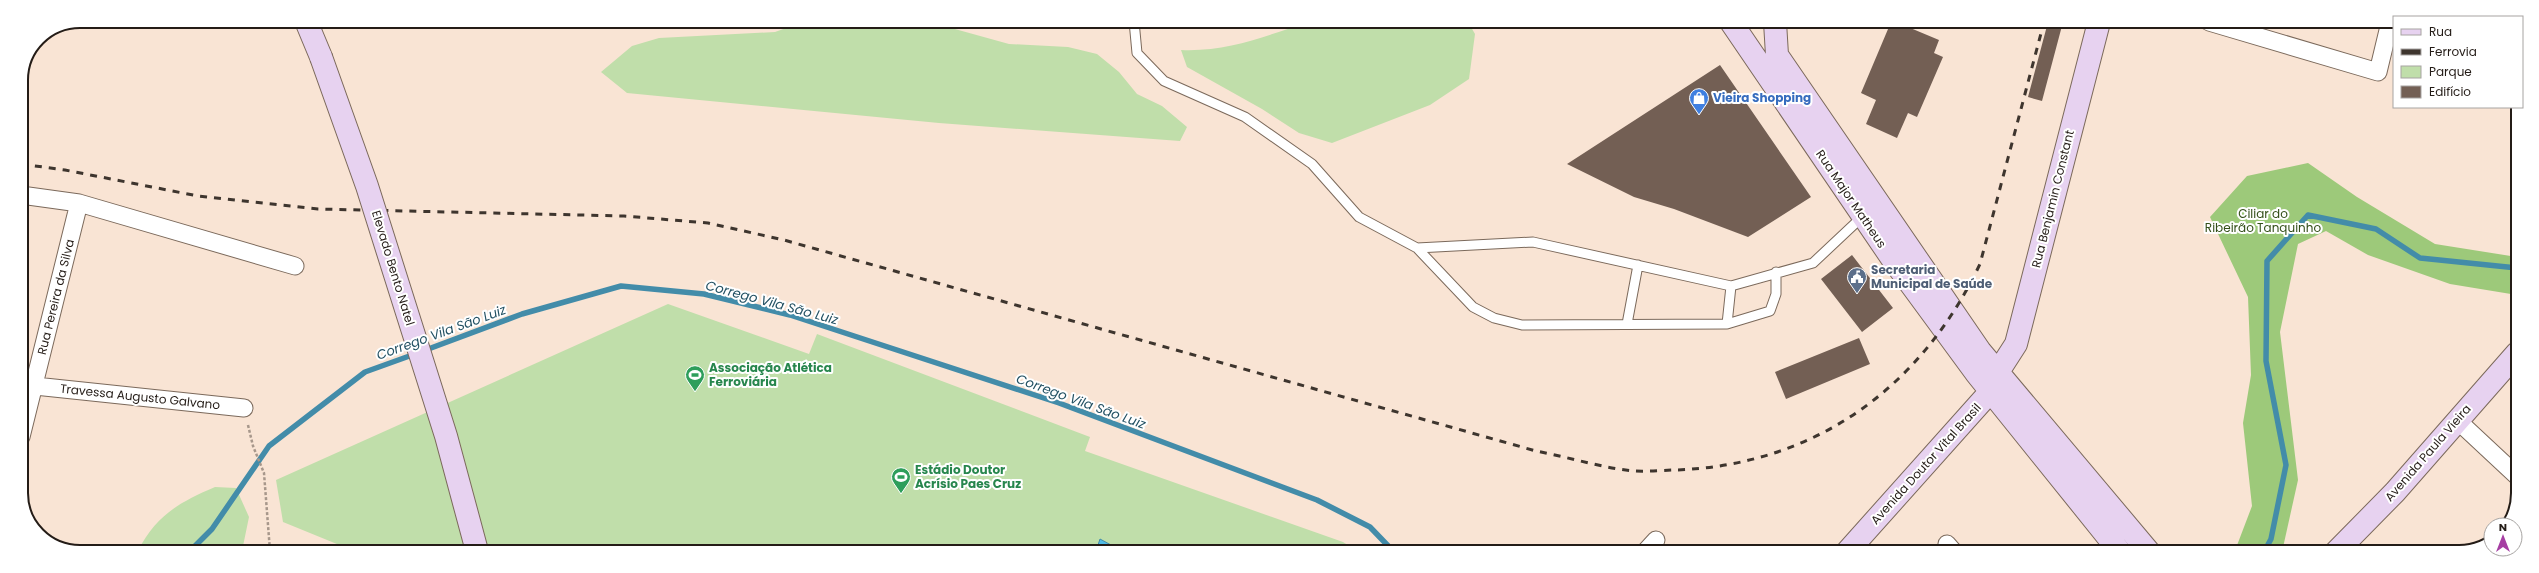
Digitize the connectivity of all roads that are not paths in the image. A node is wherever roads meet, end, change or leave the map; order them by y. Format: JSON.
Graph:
{"nodes":[{"id":1,"x":309,"y":28,"type":"edge"},
{"id":2,"x":1135,"y":28,"type":"edge"},
{"id":3,"x":1734,"y":28,"type":"edge"},
{"id":4,"x":1775,"y":28,"type":"edge"},
{"id":5,"x":2096,"y":28,"type":"edge"},
{"id":6,"x":2229,"y":28,"type":"edge"},
{"id":7,"x":2389,"y":28,"type":"edge"},
{"id":8,"x":28,"y":196,"type":"edge"},
{"id":9,"x":79,"y":203,"type":"junction"},
{"id":10,"x":1863,"y":216,"type":"junction"},
{"id":11,"x":1417,"y":248,"type":"junction"},
{"id":12,"x":1638,"y":265,"type":"junction"},
{"id":13,"x":295,"y":266,"type":"dead end"},
{"id":14,"x":1776,"y":272,"type":"junction"},
{"id":15,"x":1731,"y":286,"type":"junction"},
{"id":16,"x":1627,"y":324,"type":"junction"},
{"id":17,"x":1727,"y":324,"type":"junction"},
{"id":18,"x":2511,"y":360,"type":"edge"},
{"id":19,"x":1994,"y":382,"type":"junction"},
{"id":20,"x":35,"y":386,"type":"junction"},
{"id":21,"x":244,"y":408,"type":"dead end"},
{"id":22,"x":28,"y":412,"type":"edge"},
{"id":23,"x":2458,"y":420,"type":"junction"},
{"id":24,"x":2511,"y":470,"type":"edge"},
{"id":25,"x":475,"y":545,"type":"edge"},
{"id":26,"x":1853,"y":545,"type":"edge"},
{"id":27,"x":2115,"y":545,"type":"edge"},
{"id":28,"x":2143,"y":545,"type":"edge"},
{"id":29,"x":2343,"y":545,"type":"edge"}],
"edges":[{"from":1,"to":25,"type":"main road","name":"Elevado Bento Natel","bridge":true},
{"from":2,"to":11,"type":"lane"},
{"from":3,"to":10,"type":"main road","name":"Rua Major Matheus"},
{"from":4,"to":19,"type":"main road","name":"Rua Major Matheus"},
{"from":5,"to":19,"type":"main road","name":"Rua Benjamin Constant"},
{"from":6,"to":7,"type":"street"},
{"from":8,"to":9,"type":"street"},
{"from":9,"to":13,"type":"street"},
{"from":9,"to":20,"type":"street","name":"Rua Pereira da Silva"},
{"from":10,"to":14,"type":"lane"},
{"from":10,"to":19,"type":"main road","name":"Rua Major Matheus"},
{"from":11,"to":12,"type":"lane"},
{"from":11,"to":16,"type":"lane"},
{"from":12,"to":15,"type":"lane"},
{"from":12,"to":16,"type":"lane"},
{"from":14,"to":15,"type":"lane"},
{"from":14,"to":17,"type":"lane"},
{"from":15,"to":17,"type":"lane"},
{"from":16,"to":17,"type":"lane"},
{"from":18,"to":23,"type":"main road","name":"Avenida Paula Vieira"},
{"from":19,"to":26,"type":"main road","name":"Avenida Doutor Vital Brasil"},
{"from":19,"to":27,"type":"main road"},
{"from":19,"to":28,"type":"main road"},
{"from":20,"to":21,"type":"street","name":"Travessa Augusto Galvano"},
{"from":20,"to":22,"type":"street","name":"Rua Pereira da Silva"},
{"from":23,"to":24,"type":"street"},
{"from":23,"to":29,"type":"main road","name":"Avenida Paula Vieira"}]}
